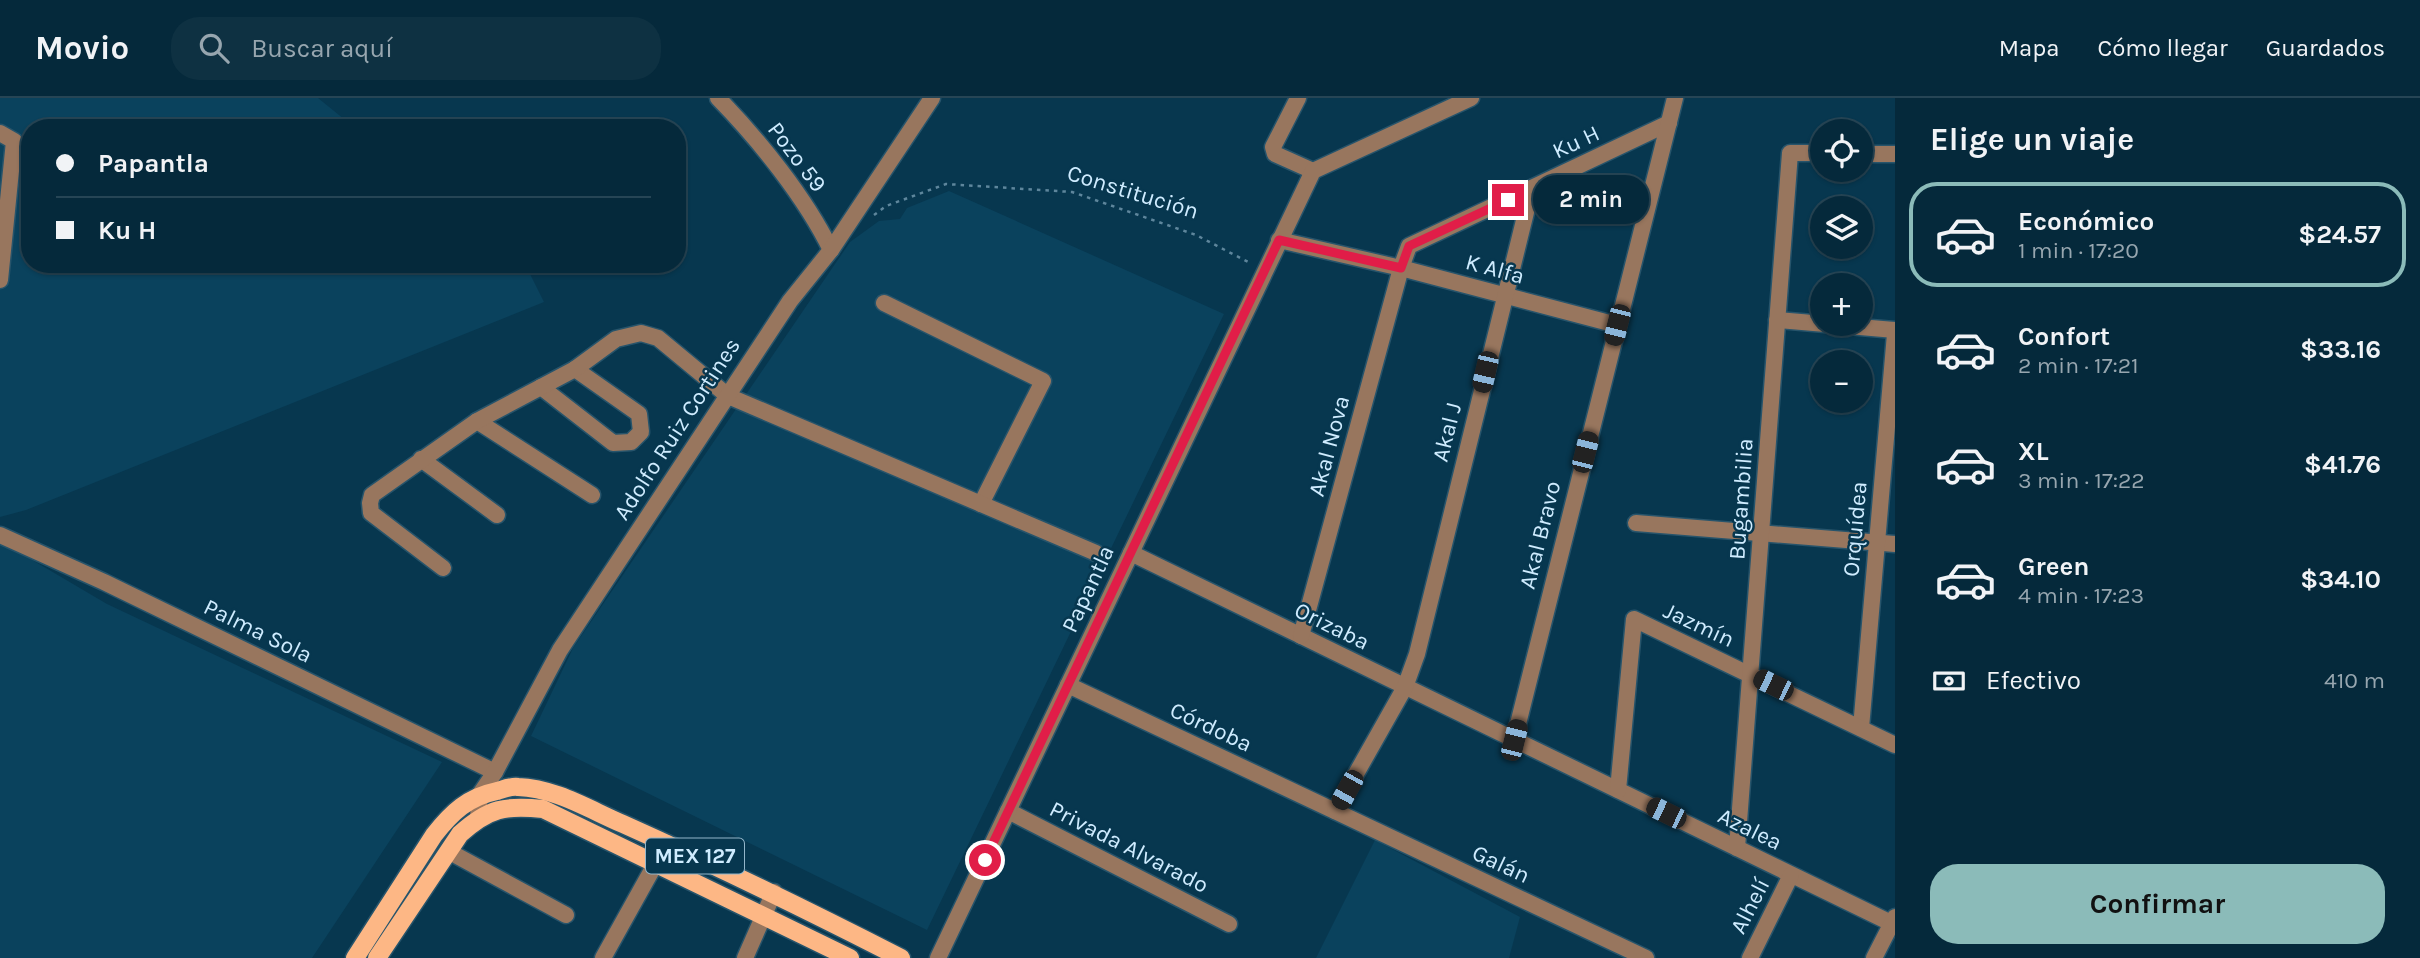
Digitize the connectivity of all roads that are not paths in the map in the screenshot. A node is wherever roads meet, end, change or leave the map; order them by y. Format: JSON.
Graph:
{"nodes":[{"id":1,"x":718,"y":98,"type":"edge"},
{"id":2,"x":1298,"y":98,"type":"edge"},
{"id":3,"x":1471,"y":98,"type":"edge"},
{"id":4,"x":1675,"y":98,"type":"edge"},
{"id":5,"x":929,"y":99,"type":"edge"},
{"id":6,"x":1669,"y":123,"type":"junction"},
{"id":7,"x":0,"y":133,"type":"edge"},
{"id":8,"x":1810,"y":153,"type":"edge"},
{"id":9,"x":1873,"y":154,"type":"edge"},
{"id":10,"x":1895,"y":155,"type":"edge"},
{"id":11,"x":1313,"y":171,"type":"junction"},
{"id":12,"x":1532,"y":188,"type":"junction"},
{"id":13,"x":1279,"y":240,"type":"junction"},
{"id":14,"x":831,"y":250,"type":"junction"},
{"id":15,"x":1401,"y":268,"type":"junction"},
{"id":16,"x":0,"y":279,"type":"edge"},
{"id":17,"x":1504,"y":295,"type":"junction"},
{"id":18,"x":884,"y":303,"type":"dead end"},
{"id":19,"x":1777,"y":320,"type":"junction"},
{"id":20,"x":1617,"y":325,"type":"junction"},
{"id":21,"x":1895,"y":332,"type":"edge"},
{"id":22,"x":575,"y":369,"type":"junction"},
{"id":23,"x":541,"y":387,"type":"junction"},
{"id":24,"x":728,"y":396,"type":"junction"},
{"id":25,"x":477,"y":421,"type":"junction"},
{"id":26,"x":421,"y":459,"type":"junction"},
{"id":27,"x":592,"y":495,"type":"dead end"},
{"id":28,"x":981,"y":504,"type":"junction"},
{"id":29,"x":497,"y":515,"type":"dead end"},
{"id":30,"x":1636,"y":523,"type":"dead end"},
{"id":31,"x":1761,"y":533,"type":"junction"},
{"id":32,"x":0,"y":535,"type":"edge"},
{"id":33,"x":1877,"y":542,"type":"junction"},
{"id":34,"x":1895,"y":544,"type":"edge"},
{"id":35,"x":1096,"y":553,"type":"dead end"},
{"id":36,"x":1131,"y":553,"type":"junction"},
{"id":37,"x":443,"y":568,"type":"dead end"},
{"id":38,"x":1301,"y":636,"type":"junction"},
{"id":39,"x":1750,"y":674,"type":"junction"},
{"id":40,"x":1068,"y":685,"type":"junction"},
{"id":41,"x":1405,"y":687,"type":"junction"},
{"id":42,"x":1861,"y":728,"type":"junction"},
{"id":43,"x":1514,"y":740,"type":"junction"},
{"id":44,"x":1895,"y":746,"type":"edge"},
{"id":45,"x":495,"y":772,"type":"junction"},
{"id":46,"x":1618,"y":790,"type":"junction"},
{"id":47,"x":480,"y":794,"type":"junction"},
{"id":48,"x":1008,"y":811,"type":"junction"},
{"id":49,"x":1335,"y":811,"type":"junction"},
{"id":50,"x":478,"y":818,"type":"junction"},
{"id":51,"x":667,"y":843,"type":"junction"},
{"id":52,"x":1737,"y":848,"type":"junction"},
{"id":53,"x":448,"y":851,"type":"junction"},
{"id":54,"x":655,"y":864,"type":"junction"},
{"id":55,"x":1791,"y":874,"type":"junction"},
{"id":56,"x":774,"y":892,"type":"junction"},
{"id":57,"x":566,"y":915,"type":"dead end"},
{"id":58,"x":764,"y":916,"type":"junction"},
{"id":59,"x":1893,"y":920,"type":"edge"},
{"id":60,"x":1229,"y":924,"type":"dead end"},
{"id":61,"x":355,"y":958,"type":"edge"},
{"id":62,"x":377,"y":958,"type":"edge"},
{"id":63,"x":603,"y":958,"type":"edge"},
{"id":64,"x":746,"y":958,"type":"edge"},
{"id":65,"x":850,"y":958,"type":"edge"},
{"id":66,"x":901,"y":958,"type":"edge"},
{"id":67,"x":938,"y":958,"type":"edge"},
{"id":68,"x":1646,"y":958,"type":"edge"},
{"id":69,"x":1750,"y":958,"type":"edge"},
{"id":70,"x":1874,"y":958,"type":"edge"}],
"edges":[{"from":1,"to":14,"type":"street","name":"Pozo 59"},
{"from":2,"to":11,"type":"street"},
{"from":3,"to":11,"type":"street"},
{"from":4,"to":6,"type":"street","name":"Akal Bravo"},
{"from":5,"to":14,"type":"street","name":"Adolfo Ruiz Cortines"},
{"from":6,"to":12,"type":"street","name":"Ku H"},
{"from":6,"to":20,"type":"street","name":"Akal Bravo"},
{"from":7,"to":16,"type":"street"},
{"from":8,"to":19,"type":"street","name":"Bugambilia"},
{"from":9,"to":10,"type":"street"},
{"from":11,"to":13,"type":"street","name":"Papantla"},
{"from":12,"to":15,"type":"street","name":"Ku H"},
{"from":12,"to":17,"type":"street","name":"Akal J"},
{"from":13,"to":15,"type":"street","name":"K Alfa"},
{"from":13,"to":36,"type":"street","name":"Papantla"},
{"from":14,"to":24,"type":"street","name":"Adolfo Ruiz Cortines"},
{"from":15,"to":17,"type":"street","name":"K Alfa"},
{"from":15,"to":38,"type":"street","name":"Akal Nova"},
{"from":17,"to":20,"type":"street","name":"K Alfa"},
{"from":17,"to":41,"type":"street","name":"Akal J"},
{"from":18,"to":28,"type":"street"},
{"from":19,"to":21,"type":"street"},
{"from":19,"to":31,"type":"street","name":"Bugambilia"},
{"from":20,"to":43,"type":"street","name":"Akal Bravo"},
{"from":21,"to":33,"type":"street","name":"Orquídea"},
{"from":22,"to":23,"type":"street"},
{"from":22,"to":23,"type":"street"},
{"from":22,"to":24,"type":"street"},
{"from":23,"to":25,"type":"street"},
{"from":24,"to":28,"type":"street"},
{"from":24,"to":45,"type":"street","name":"Adolfo Ruiz Cortines"},
{"from":25,"to":26,"type":"street"},
{"from":25,"to":27,"type":"street"},
{"from":26,"to":29,"type":"street"},
{"from":26,"to":37,"type":"street"},
{"from":28,"to":35,"type":"street"},
{"from":30,"to":31,"type":"street"},
{"from":31,"to":33,"type":"street"},
{"from":31,"to":39,"type":"street","name":"Bugambilia"},
{"from":32,"to":45,"type":"street","name":"Palma Sola"},
{"from":33,"to":34,"type":"street"},
{"from":33,"to":42,"type":"street","name":"Orquídea"},
{"from":36,"to":38,"type":"street","name":"Orizaba"},
{"from":36,"to":40,"type":"street","name":"Papantla"},
{"from":38,"to":41,"type":"street","name":"Orizaba"},
{"from":39,"to":42,"type":"street","name":"Jazmín"},
{"from":39,"to":46,"type":"street","name":"Jazmín"},
{"from":39,"to":52,"type":"street","name":"Bugambilia"},
{"from":40,"to":48,"type":"street","name":"Papantla"},
{"from":40,"to":49,"type":"street","name":"Córdoba"},
{"from":41,"to":43,"type":"street","name":"Orizaba"},
{"from":41,"to":49,"type":"street","name":"Akal J"},
{"from":42,"to":44,"type":"street","name":"Jazmín"},
{"from":43,"to":46,"type":"street","name":"Azalea"},
{"from":45,"to":47,"type":"street","name":"Adolfo Ruiz Cortines"},
{"from":46,"to":52,"type":"street","name":"Azalea"},
{"from":47,"to":50,"type":"street","name":"Adolfo Ruiz Cortines"},
{"from":47,"to":51,"type":"main road","number":"MEX 127"},
{"from":47,"to":61,"type":"main road","name":"Adolfo Ruiz Cortines","number":"MEX 127"},
{"from":48,"to":60,"type":"street","name":"Privada Alvarado"},
{"from":48,"to":67,"type":"street","name":"Papantla"},
{"from":49,"to":68,"type":"street","name":"Galán"},
{"from":50,"to":53,"type":"main road","number":"MEX 127"},
{"from":50,"to":54,"type":"main road","number":"MEX 127"},
{"from":51,"to":54,"type":"street"},
{"from":51,"to":56,"type":"main road","number":"MEX 127"},
{"from":52,"to":55,"type":"street","name":"Azalea"},
{"from":53,"to":57,"type":"street"},
{"from":53,"to":62,"type":"main road","number":"MEX 127"},
{"from":54,"to":58,"type":"main road","number":"MEX 127"},
{"from":54,"to":63,"type":"street"},
{"from":55,"to":59,"type":"street","name":"Azalea"},
{"from":55,"to":69,"type":"street","name":"Alhelí"},
{"from":56,"to":58,"type":"street"},
{"from":56,"to":66,"type":"main road","number":"MEX 127"},
{"from":58,"to":64,"type":"street"},
{"from":58,"to":65,"type":"main road","number":"MEX 127"},
{"from":59,"to":70,"type":"street"}]}
